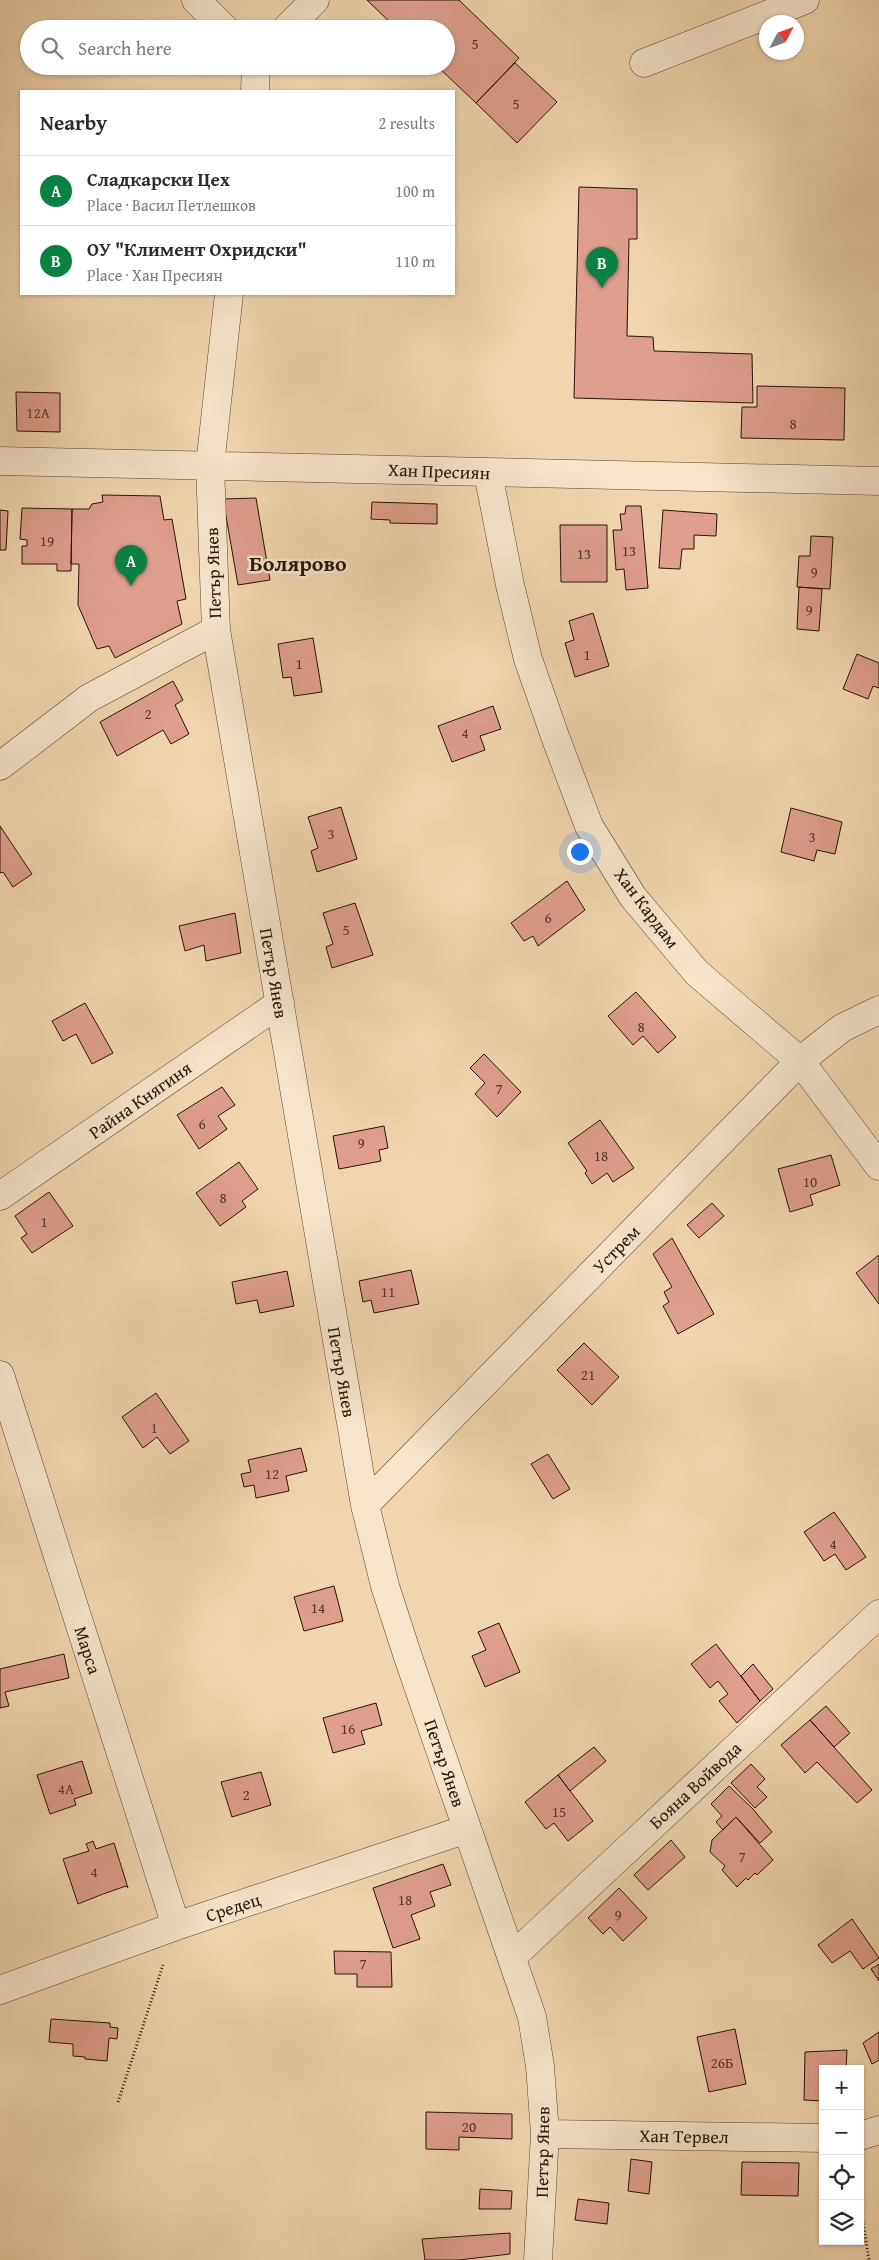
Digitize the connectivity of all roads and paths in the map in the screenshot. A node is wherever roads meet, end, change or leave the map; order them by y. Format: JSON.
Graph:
{"nodes":[{"id":1,"x":196,"y":0,"type":"edge"},
{"id":2,"x":805,"y":0,"type":"edge"},
{"id":3,"x":308,"y":2,"type":"edge"},
{"id":4,"x":216,"y":20,"type":"edge"},
{"id":5,"x":293,"y":20,"type":"edge"},
{"id":6,"x":644,"y":63,"type":"dead end"},
{"id":7,"x":256,"y":75,"type":"edge"},
{"id":8,"x":255,"y":90,"type":"edge"},
{"id":9,"x":228,"y":295,"type":"edge"},
{"id":10,"x":0,"y":461,"type":"edge"},
{"id":11,"x":210,"y":465,"type":"junction"},
{"id":12,"x":488,"y":473,"type":"junction"},
{"id":13,"x":879,"y":481,"type":"edge"},
{"id":14,"x":216,"y":630,"type":"junction"},
{"id":15,"x":0,"y":766,"type":"edge"},
{"id":16,"x":280,"y":1003,"type":"junction"},
{"id":17,"x":879,"y":1010,"type":"edge"},
{"id":18,"x":800,"y":1061,"type":"junction"},
{"id":19,"x":879,"y":1166,"type":"edge"},
{"id":20,"x":0,"y":1196,"type":"edge"},
{"id":21,"x":0,"y":1375,"type":"edge"},
{"id":22,"x":365,"y":1505,"type":"junction"},
{"id":23,"x":879,"y":1614,"type":"edge"},
{"id":24,"x":467,"y":1829,"type":"junction"},
{"id":25,"x":176,"y":1926,"type":"junction"},
{"id":26,"x":512,"y":1957,"type":"junction"},
{"id":27,"x":0,"y":1990,"type":"edge"},
{"id":28,"x":118,"y":2102,"type":"dead end"},
{"id":29,"x":879,"y":2130,"type":"edge"},
{"id":30,"x":545,"y":2134,"type":"junction"},
{"id":31,"x":864,"y":2135,"type":"edge"},
{"id":32,"x":819,"y":2138,"type":"edge"},
{"id":33,"x":864,"y":2228,"type":"edge"},
{"id":34,"x":538,"y":2260,"type":"edge"},
{"id":35,"x":869,"y":2260,"type":"edge"}],
"edges":[{"from":1,"to":4,"type":"street"},
{"from":2,"to":6,"type":"street"},
{"from":3,"to":5,"type":"street"},
{"from":7,"to":8,"type":"street"},
{"from":9,"to":11,"type":"street","name":"Петър Янев"},
{"from":10,"to":11,"type":"street","name":"Хан Пресиян"},
{"from":11,"to":12,"type":"street","name":"Хан Пресиян"},
{"from":11,"to":14,"type":"street","name":"Петър Янев"},
{"from":12,"to":13,"type":"street","name":"Хан Пресиян"},
{"from":12,"to":18,"type":"street","name":"Хан Кардам"},
{"from":14,"to":15,"type":"street"},
{"from":14,"to":16,"type":"street","name":"Петър Янев"},
{"from":16,"to":20,"type":"street","name":"Райна Княгиня"},
{"from":16,"to":22,"type":"street","name":"Петър Янев"},
{"from":17,"to":18,"type":"street","name":"Устрем"},
{"from":18,"to":19,"type":"street","name":"Хан Кардам"},
{"from":18,"to":22,"type":"street","name":"Устрем"},
{"from":21,"to":25,"type":"street","name":"Марса"},
{"from":22,"to":24,"type":"street","name":"Петър Янев"},
{"from":23,"to":26,"type":"street","name":"Бояна Войвода"},
{"from":24,"to":25,"type":"street","name":"Средец"},
{"from":24,"to":26,"type":"street","name":"Петър Янев"},
{"from":25,"to":27,"type":"street","name":"Средец"},
{"from":25,"to":28,"type":"path"},
{"from":26,"to":30,"type":"street","name":"Петър Янев"},
{"from":29,"to":31,"type":"street"},
{"from":30,"to":32,"type":"street","name":"Хан Тервел"},
{"from":30,"to":34,"type":"street","name":"Петър Янев"},
{"from":33,"to":35,"type":"path"}]}
